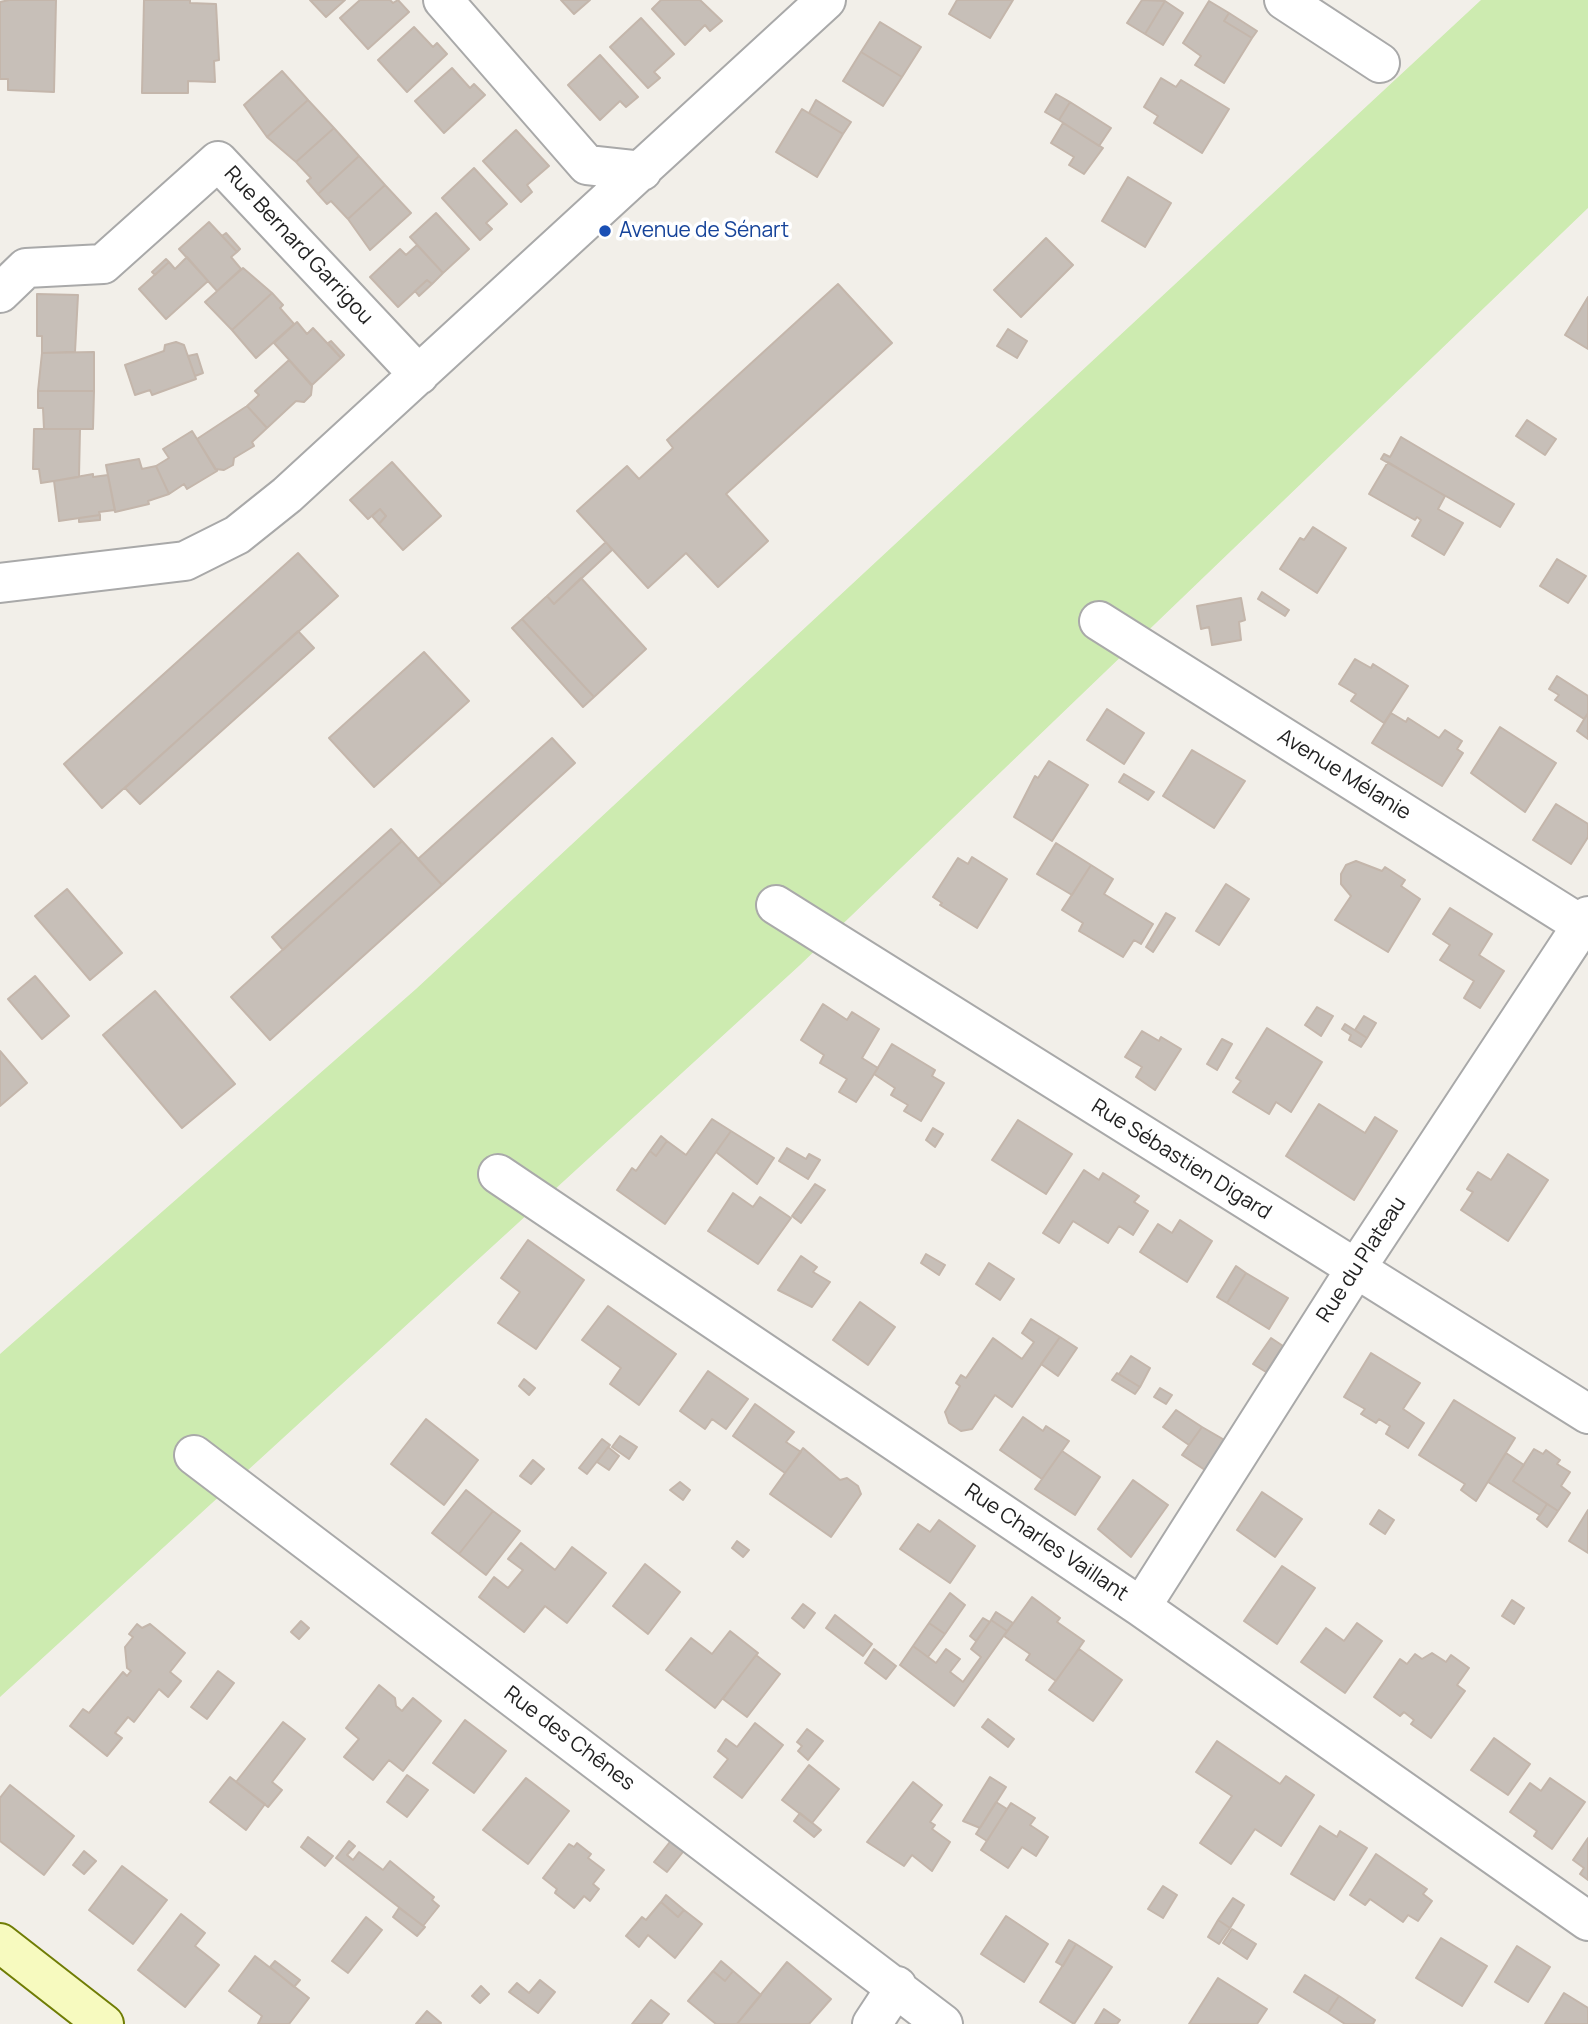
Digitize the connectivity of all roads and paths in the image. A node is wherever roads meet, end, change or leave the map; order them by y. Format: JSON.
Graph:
{"nodes":[{"id":1,"x":443,"y":0,"type":"edge"},
{"id":2,"x":826,"y":0,"type":"edge"},
{"id":3,"x":1284,"y":0,"type":"edge"},
{"id":4,"x":1380,"y":63,"type":"dead end"},
{"id":5,"x":642,"y":171,"type":"junction"},
{"id":6,"x":0,"y":293,"type":"edge"},
{"id":7,"x":419,"y":375,"type":"junction"},
{"id":8,"x":0,"y":583,"type":"edge"},
{"id":9,"x":1099,"y":621,"type":"dead end"},
{"id":10,"x":776,"y":905,"type":"dead end"},
{"id":11,"x":1586,"y":924,"type":"edge"},
{"id":12,"x":498,"y":1174,"type":"dead end"},
{"id":13,"x":1355,"y":1270,"type":"junction"},
{"id":14,"x":1588,"y":1414,"type":"edge"},
{"id":15,"x":194,"y":1455,"type":"dead end"},
{"id":16,"x":1141,"y":1607,"type":"junction"},
{"id":17,"x":1588,"y":1921,"type":"edge"},
{"id":18,"x":0,"y":1943,"type":"edge"},
{"id":19,"x":897,"y":1986,"type":"junction"},
{"id":20,"x":104,"y":2024,"type":"edge"},
{"id":21,"x":872,"y":2024,"type":"edge"},
{"id":22,"x":943,"y":2024,"type":"edge"}],
"edges":[{"from":1,"to":5,"type":"street"},
{"from":2,"to":5,"type":"street"},
{"from":3,"to":4,"type":"street"},
{"from":5,"to":7,"type":"street"},
{"from":6,"to":7,"type":"street","name":"Rue Bernard Garrigou"},
{"from":7,"to":8,"type":"street"},
{"from":9,"to":11,"type":"street","name":"Avenue Mélanie"},
{"from":10,"to":13,"type":"street","name":"Rue Sébastien Digard"},
{"from":11,"to":13,"type":"street","name":"Rue du Plateau"},
{"from":12,"to":16,"type":"street","name":"Rue Charles Vaillant"},
{"from":13,"to":14,"type":"street","name":"Rue Sébastien Digard"},
{"from":13,"to":16,"type":"street","name":"Rue du Plateau"},
{"from":15,"to":19,"type":"street","name":"Rue des Chênes"},
{"from":16,"to":17,"type":"street","name":"Rue Charles Vaillant"},
{"from":18,"to":20,"type":"main road"},
{"from":19,"to":21,"type":"street"},
{"from":19,"to":22,"type":"street","name":"Rue des Chênes"}]}
